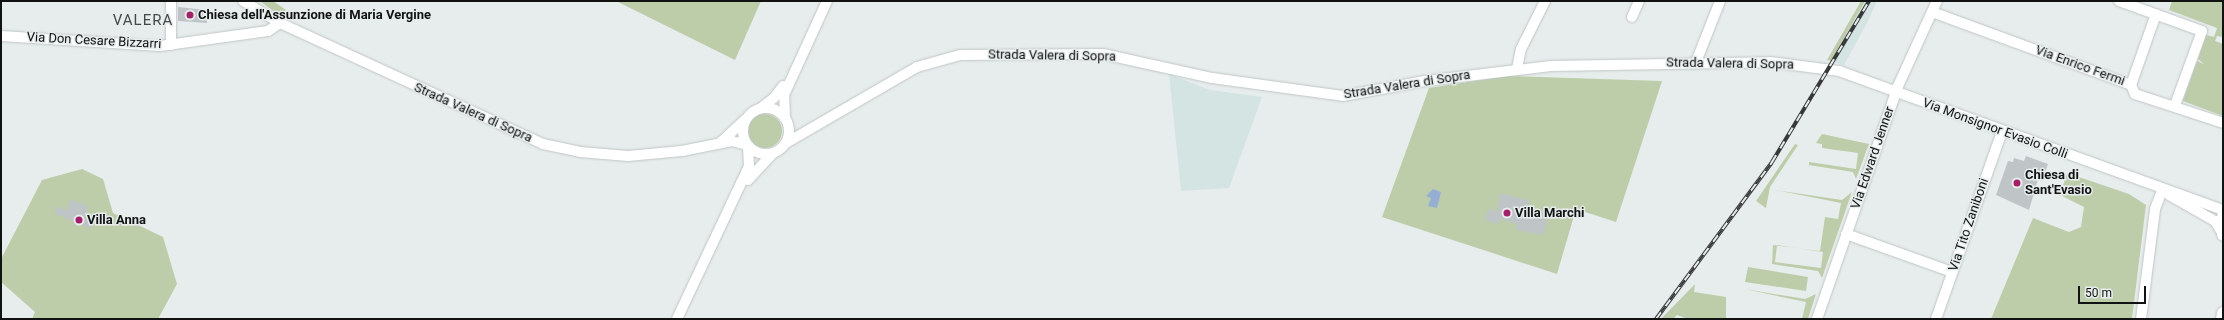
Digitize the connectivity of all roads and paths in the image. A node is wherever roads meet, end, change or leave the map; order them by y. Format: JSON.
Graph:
{"nodes":[{"id":1,"x":171,"y":1,"type":"edge"},
{"id":2,"x":243,"y":1,"type":"edge"},
{"id":3,"x":827,"y":1,"type":"edge"},
{"id":4,"x":1545,"y":1,"type":"edge"},
{"id":5,"x":1639,"y":1,"type":"edge"},
{"id":6,"x":1720,"y":1,"type":"edge"},
{"id":7,"x":1937,"y":1,"type":"edge"},
{"id":8,"x":2119,"y":1,"type":"edge"},
{"id":9,"x":1932,"y":12,"type":"junction"},
{"id":10,"x":2156,"y":14,"type":"junction"},
{"id":11,"x":1632,"y":17,"type":"dead end"},
{"id":12,"x":280,"y":23,"type":"junction"},
{"id":13,"x":1,"y":36,"type":"edge"},
{"id":14,"x":172,"y":45,"type":"junction"},
{"id":15,"x":1696,"y":62,"type":"junction"},
{"id":16,"x":797,"y":65,"type":"junction"},
{"id":17,"x":1517,"y":69,"type":"junction"},
{"id":18,"x":2131,"y":85,"type":"junction"},
{"id":19,"x":1896,"y":92,"type":"junction"},
{"id":20,"x":2175,"y":105,"type":"junction"},
{"id":21,"x":758,"y":109,"type":"junction"},
{"id":22,"x":746,"y":119,"type":"junction"},
{"id":23,"x":785,"y":119,"type":"junction"},
{"id":24,"x":2223,"y":122,"type":"edge"},
{"id":25,"x":815,"y":124,"type":"junction"},
{"id":26,"x":2002,"y":132,"type":"junction"},
{"id":27,"x":786,"y":142,"type":"junction"},
{"id":28,"x":720,"y":143,"type":"junction"},
{"id":29,"x":747,"y":146,"type":"junction"},
{"id":30,"x":775,"y":153,"type":"junction"},
{"id":31,"x":2162,"y":191,"type":"junction"},
{"id":32,"x":735,"y":198,"type":"junction"},
{"id":33,"x":2223,"y":210,"type":"edge"},
{"id":34,"x":2223,"y":216,"type":"edge"},
{"id":35,"x":2223,"y":233,"type":"edge"},
{"id":36,"x":1846,"y":234,"type":"junction"},
{"id":37,"x":1952,"y":272,"type":"junction"},
{"id":38,"x":2223,"y":313,"type":"edge"},
{"id":39,"x":677,"y":319,"type":"edge"},
{"id":40,"x":1817,"y":319,"type":"edge"},
{"id":41,"x":1936,"y":319,"type":"edge"},
{"id":42,"x":2141,"y":319,"type":"edge"},
{"id":43,"x":2222,"y":319,"type":"edge"}],
"edges":[{"from":1,"to":14,"type":"street"},
{"from":2,"to":12,"type":"street","name":"Strada Valera di Sopra"},
{"from":3,"to":16,"type":"street"},
{"from":4,"to":17,"type":"street"},
{"from":5,"to":11,"type":"street"},
{"from":6,"to":15,"type":"street"},
{"from":7,"to":9,"type":"street","name":"Via Edward Jenner"},
{"from":8,"to":10,"type":"street"},
{"from":9,"to":18,"type":"street","name":"Via Enrico Fermi"},
{"from":9,"to":19,"type":"street","name":"Via Edward Jenner"},
{"from":10,"to":18,"type":"street"},
{"from":10,"to":20,"type":"street"},
{"from":12,"to":14,"type":"street","name":"Via Don Cesare Bizzarri"},
{"from":12,"to":28,"type":"street","name":"Strada Valera di Sopra"},
{"from":13,"to":14,"type":"street","name":"Via Don Cesare Bizzarri"},
{"from":15,"to":17,"type":"street","name":"Strada Valera di Sopra"},
{"from":15,"to":19,"type":"street","name":"Strada Valera di Sopra"},
{"from":16,"to":21,"type":"street"},
{"from":16,"to":23,"type":"street"},
{"from":17,"to":25,"type":"street","name":"Strada Valera di Sopra"},
{"from":18,"to":20,"type":"street","name":"Via Enrico Fermi"},
{"from":19,"to":26,"type":"street","name":"Via Monsignor Evasio Colli"},
{"from":19,"to":36,"type":"street","name":"Via Edward Jenner"},
{"from":20,"to":24,"type":"street","name":"Via Enrico Fermi"},
{"from":21,"to":22,"type":"street"},
{"from":21,"to":23,"type":"street","name":"Strada Valera di Sopra"},
{"from":22,"to":28,"type":"street"},
{"from":22,"to":29,"type":"street"},
{"from":23,"to":25,"type":"street","name":"Strada Valera di Sopra"},
{"from":23,"to":27,"type":"street"},
{"from":25,"to":27,"type":"street","name":"Strada Valera di Sopra"},
{"from":26,"to":31,"type":"street","name":"Via Monsignor Evasio Colli"},
{"from":26,"to":37,"type":"street","name":"Via Tito Zaniboni"},
{"from":27,"to":30,"type":"street","name":"Strada Valera di Sopra"},
{"from":28,"to":29,"type":"street","name":"Strada Valera di Sopra"},
{"from":29,"to":30,"type":"street","name":"Strada Valera di Sopra"},
{"from":29,"to":32,"type":"street"},
{"from":30,"to":32,"type":"street"},
{"from":31,"to":33,"type":"street","name":"Via Monsignor Evasio Colli"},
{"from":31,"to":35,"type":"street","name":"Via Monsignor Evasio Colli"},
{"from":31,"to":42,"type":"street"},
{"from":32,"to":39,"type":"street"},
{"from":34,"to":35,"type":"main road"},
{"from":36,"to":37,"type":"street"},
{"from":36,"to":40,"type":"street","name":"Via Edward Jenner"},
{"from":37,"to":41,"type":"street","name":"Via Tito Zaniboni"},
{"from":38,"to":43,"type":"main road"}]}
